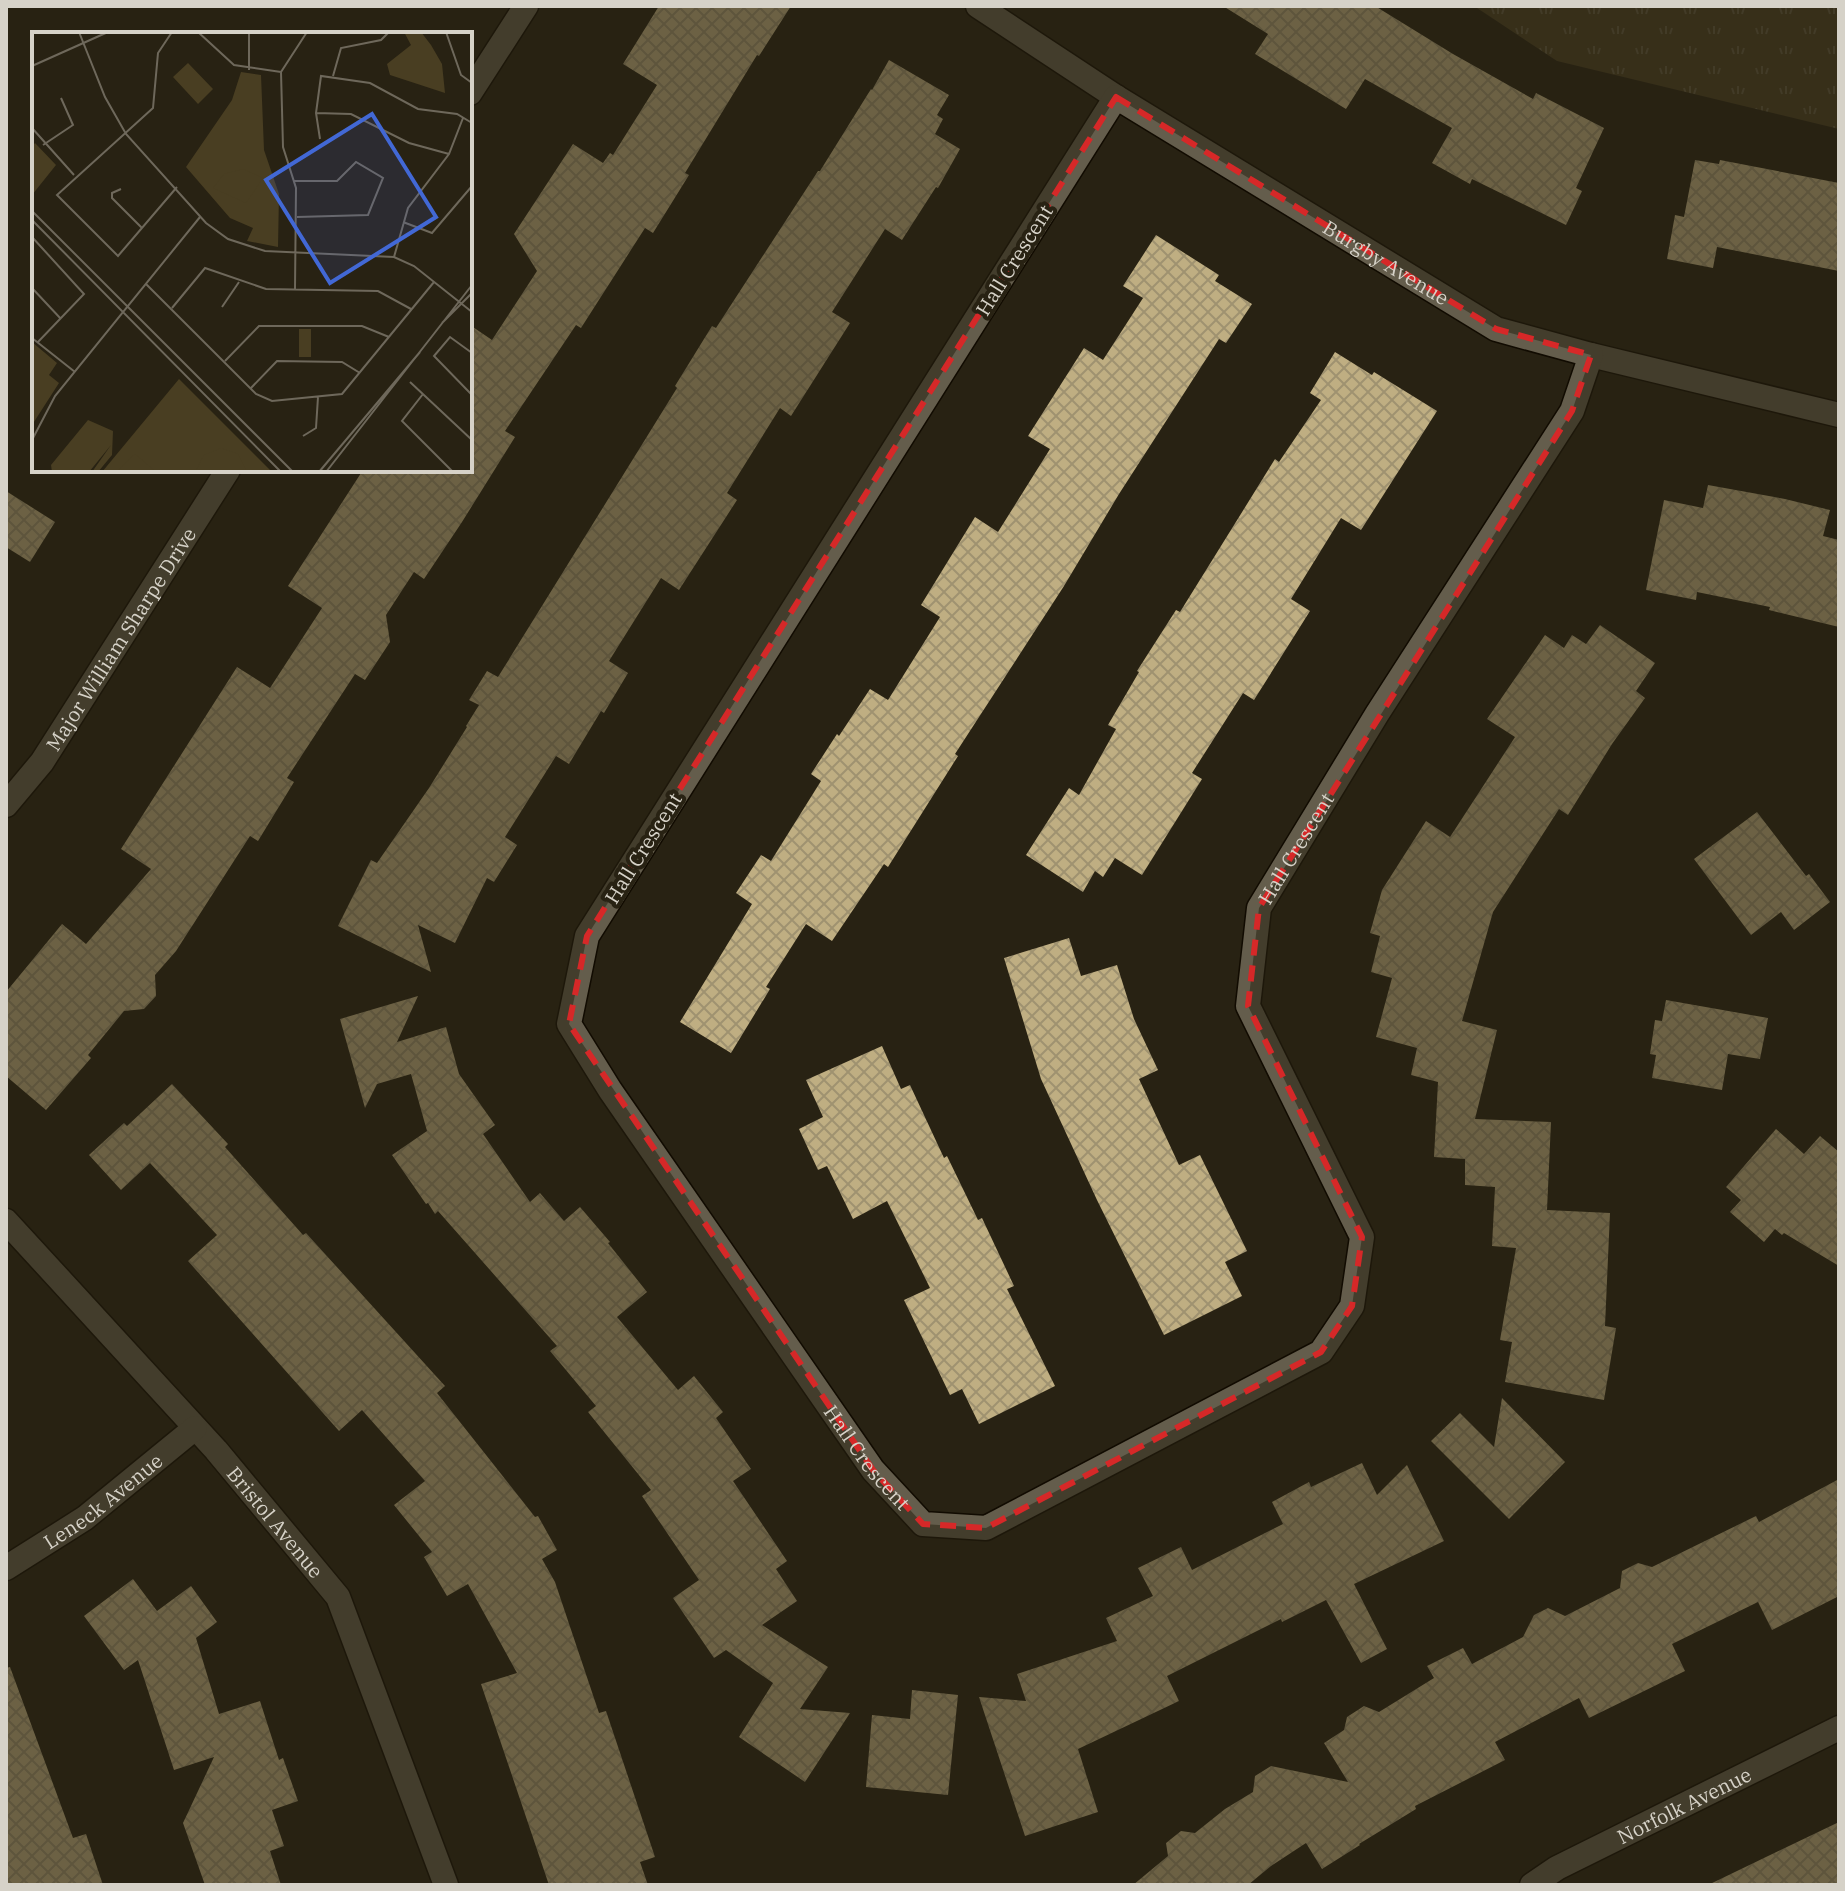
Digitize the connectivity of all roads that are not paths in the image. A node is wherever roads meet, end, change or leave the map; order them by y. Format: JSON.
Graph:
{"nodes":[{"id":1,"x":526,"y":6,"type":"edge"},
{"id":2,"x":978,"y":6,"type":"edge"},
{"id":3,"x":472,"y":90,"type":"edge"},
{"id":4,"x":1116,"y":97,"type":"junction"},
{"id":5,"x":1591,"y":355,"type":"junction"},
{"id":6,"x":1839,"y":415,"type":"edge"},
{"id":7,"x":227,"y":472,"type":"edge"},
{"id":8,"x":6,"y":805,"type":"edge"},
{"id":9,"x":6,"y":1221,"type":"edge"},
{"id":10,"x":195,"y":1428,"type":"junction"},
{"id":11,"x":6,"y":1568,"type":"edge"},
{"id":12,"x":1839,"y":1728,"type":"edge"},
{"id":13,"x":446,"y":1885,"type":"edge"},
{"id":14,"x":1532,"y":1885,"type":"edge"}],
"edges":[{"from":1,"to":3,"type":"street"},
{"from":2,"to":4,"type":"street","name":"Burgby Avenue"},
{"from":4,"to":5,"type":"street","name":"Burgby Avenue"},
{"from":4,"to":5,"type":"street","name":"Hall Crescent"},
{"from":5,"to":6,"type":"street","name":"Burgby Avenue"},
{"from":7,"to":8,"type":"street","name":"Major William Sharpe Drive"},
{"from":9,"to":10,"type":"street","name":"Bristol Avenue"},
{"from":10,"to":11,"type":"street","name":"Leneck Avenue"},
{"from":10,"to":13,"type":"street","name":"Bristol Avenue"},
{"from":12,"to":14,"type":"street","name":"Norfolk Avenue"}]}
